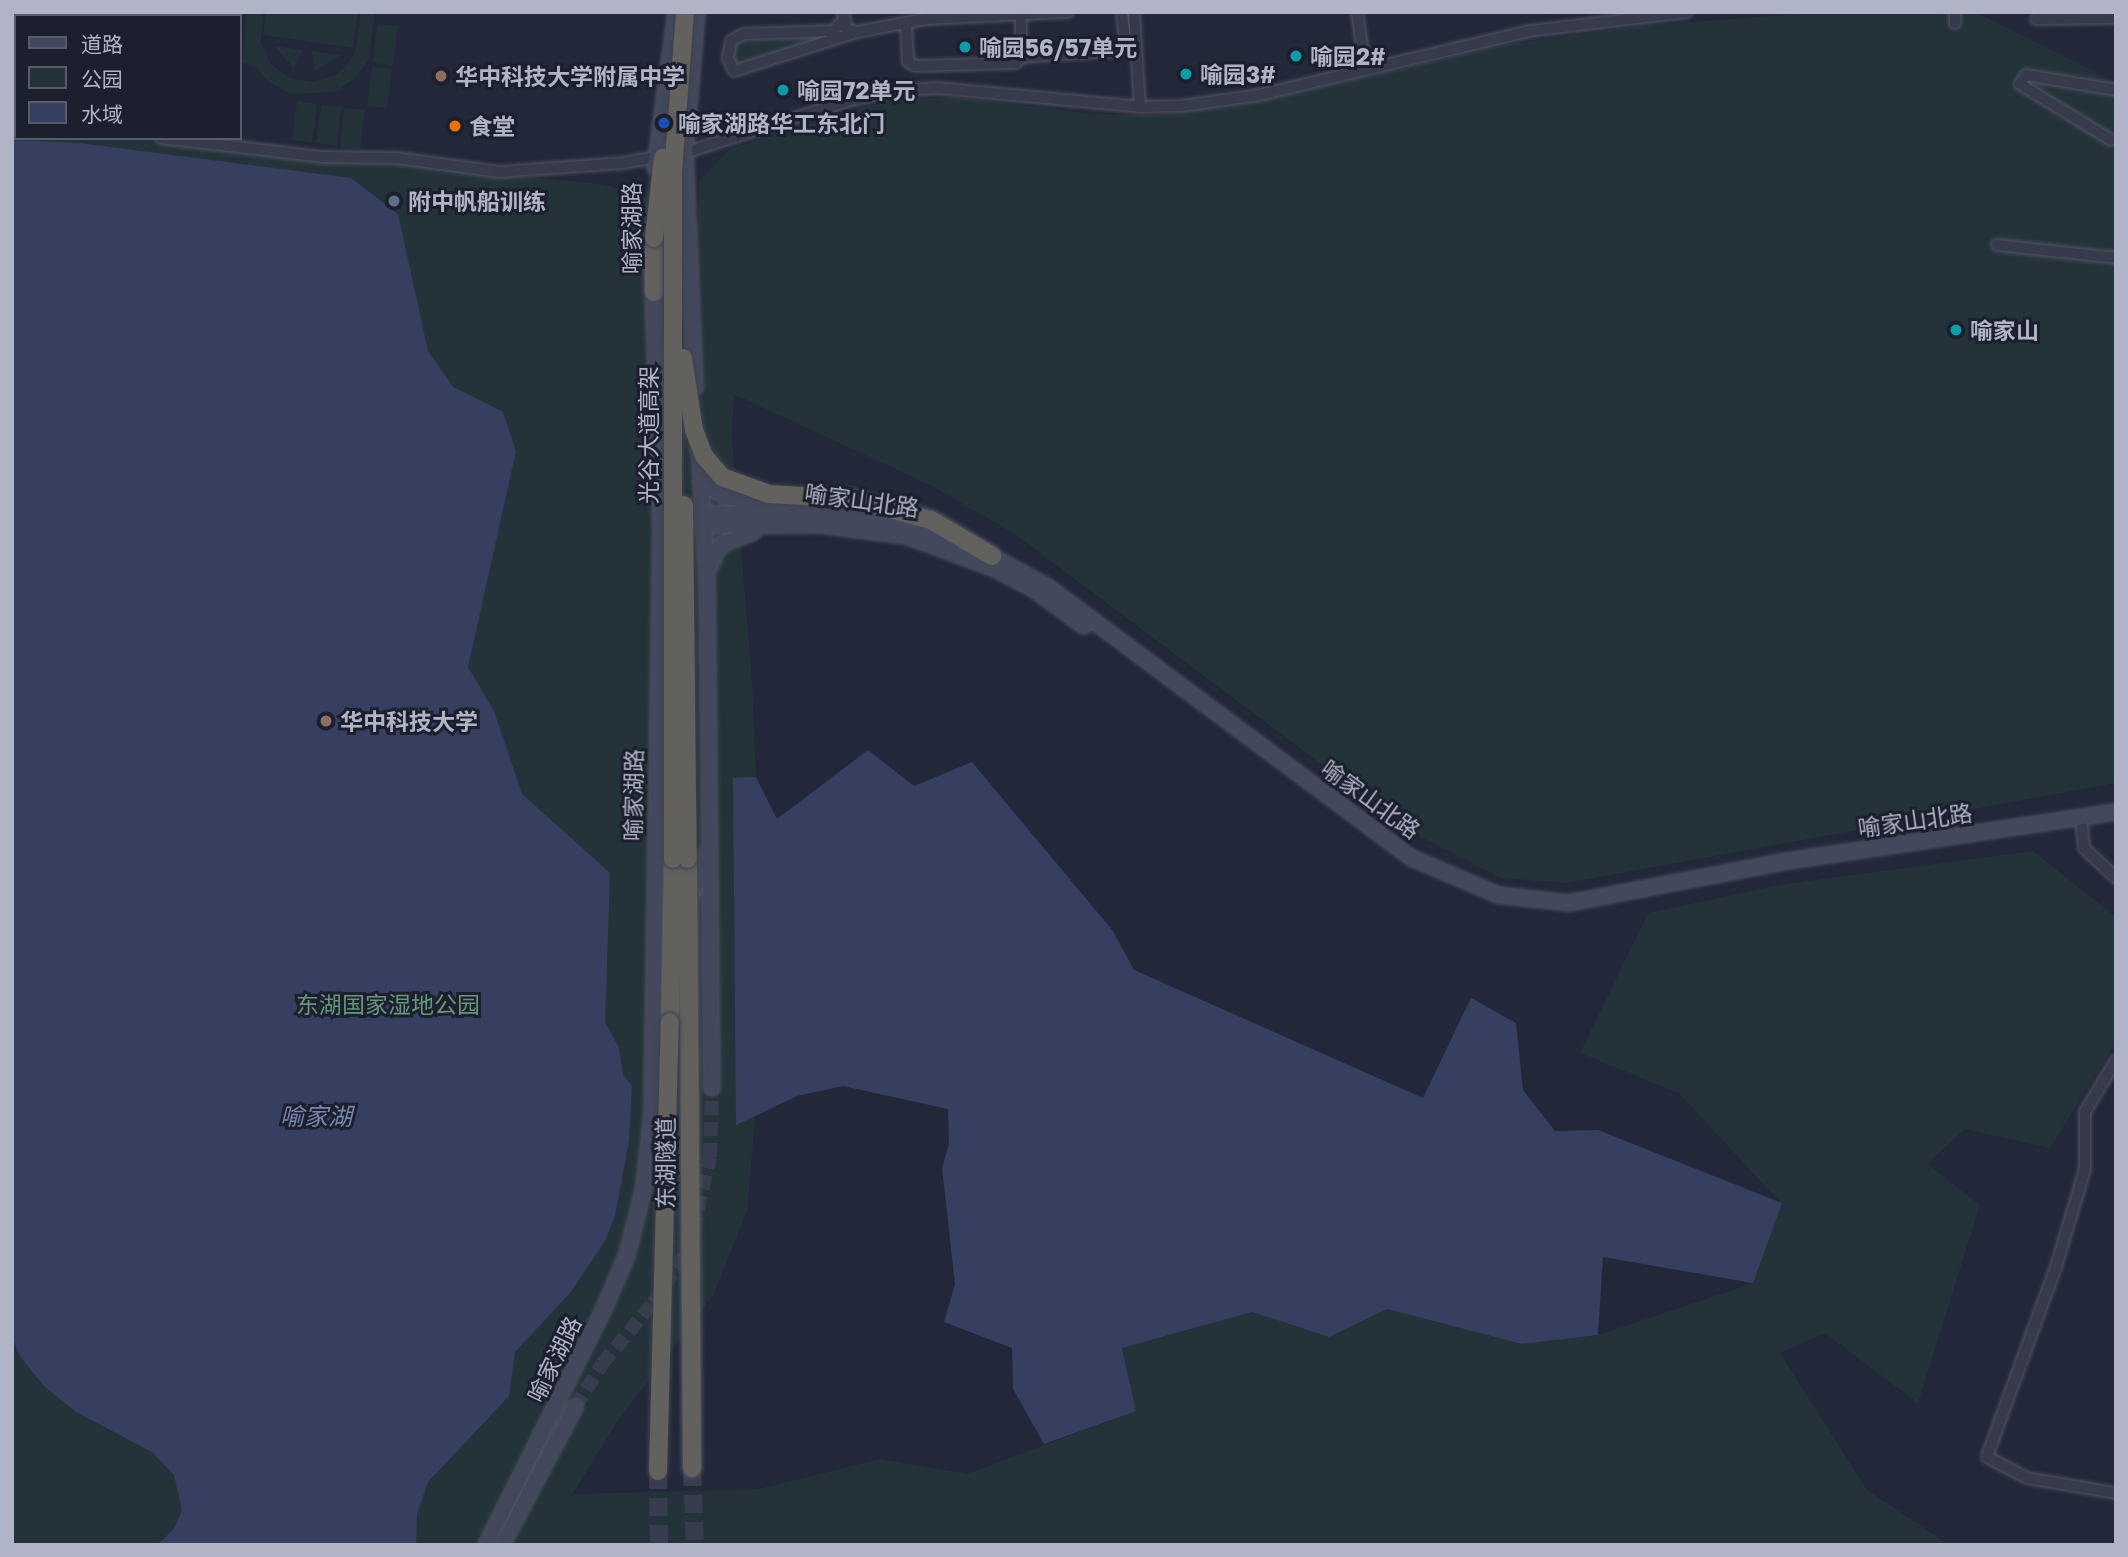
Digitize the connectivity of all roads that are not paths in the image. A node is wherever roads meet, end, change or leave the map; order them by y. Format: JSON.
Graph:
{"nodes":[{"id":1,"x":676,"y":12,"type":"edge"},
{"id":2,"x":685,"y":12,"type":"edge"},
{"id":3,"x":690,"y":12,"type":"edge"},
{"id":4,"x":697,"y":12,"type":"edge"},
{"id":5,"x":1068,"y":12,"type":"edge"},
{"id":6,"x":1122,"y":12,"type":"edge"},
{"id":7,"x":1134,"y":12,"type":"edge"},
{"id":8,"x":1357,"y":12,"type":"edge"},
{"id":9,"x":1687,"y":12,"type":"edge"},
{"id":10,"x":1021,"y":15,"type":"junction"},
{"id":11,"x":927,"y":16,"type":"edge"},
{"id":12,"x":842,"y":17,"type":"edge"},
{"id":13,"x":2116,"y":18,"type":"edge"},
{"id":14,"x":2036,"y":19,"type":"dead end"},
{"id":15,"x":906,"y":23,"type":"junction"},
{"id":16,"x":857,"y":32,"type":"junction"},
{"id":17,"x":1363,"y":53,"type":"dead end"},
{"id":18,"x":1021,"y":57,"type":"junction"},
{"id":19,"x":678,"y":62,"type":"junction"},
{"id":20,"x":2116,"y":90,"type":"edge"},
{"id":21,"x":1139,"y":107,"type":"junction"},
{"id":22,"x":178,"y":140,"type":"edge"},
{"id":23,"x":2111,"y":140,"type":"dead end"},
{"id":24,"x":685,"y":153,"type":"junction"},
{"id":25,"x":655,"y":156,"type":"junction"},
{"id":26,"x":1997,"y":245,"type":"dead end"},
{"id":27,"x":2116,"y":258,"type":"edge"},
{"id":28,"x":654,"y":292,"type":"junction"},
{"id":29,"x":682,"y":354,"type":"junction"},
{"id":30,"x":700,"y":458,"type":"junction"},
{"id":31,"x":820,"y":519,"type":"junction"},
{"id":32,"x":661,"y":520,"type":"junction"},
{"id":33,"x":704,"y":520,"type":"junction"},
{"id":34,"x":992,"y":556,"type":"junction"},
{"id":35,"x":707,"y":580,"type":"junction"},
{"id":36,"x":2116,"y":812,"type":"edge"},
{"id":37,"x":2116,"y":820,"type":"edge"},
{"id":38,"x":2082,"y":826,"type":"junction"},
{"id":39,"x":709,"y":842,"type":"junction"},
{"id":40,"x":672,"y":858,"type":"junction"},
{"id":41,"x":2116,"y":877,"type":"edge"},
{"id":42,"x":688,"y":905,"type":"junction"},
{"id":43,"x":2116,"y":1060,"type":"edge"},
{"id":44,"x":712,"y":1088,"type":"tunnel mouth"},
{"id":45,"x":575,"y":1407,"type":"tunnel mouth"},
{"id":46,"x":692,"y":1468,"type":"tunnel mouth"},
{"id":47,"x":658,"y":1471,"type":"tunnel mouth"},
{"id":48,"x":2116,"y":1493,"type":"edge"},
{"id":49,"x":486,"y":1545,"type":"edge"},
{"id":50,"x":502,"y":1545,"type":"edge"}],
"edges":[{"from":1,"to":25,"type":"main road","name":"喻家湖路"},
{"from":2,"to":19,"type":"highway","name":"光谷大道高架","bridge":true},
{"from":3,"to":29,"type":"highway","name":"光谷大道高架","bridge":true},
{"from":4,"to":24,"type":"main road"},
{"from":5,"to":10,"type":"street"},
{"from":6,"to":18,"type":"street"},
{"from":7,"to":21,"type":"street"},
{"from":8,"to":17,"type":"street"},
{"from":9,"to":21,"type":"street"},
{"from":10,"to":11,"type":"street"},
{"from":10,"to":18,"type":"street"},
{"from":11,"to":15,"type":"street"},
{"from":12,"to":16,"type":"street"},
{"from":12,"to":16,"type":"street"},
{"from":13,"to":14,"type":"street"},
{"from":15,"to":16,"type":"street"},
{"from":15,"to":18,"type":"street"},
{"from":19,"to":28,"type":"highway","bridge":true},
{"from":19,"to":40,"type":"highway","name":"光谷大道高架","bridge":true},
{"from":20,"to":23,"type":"street"},
{"from":21,"to":24,"type":"street"},
{"from":22,"to":25,"type":"street"},
{"from":24,"to":25,"type":"street"},
{"from":24,"to":30,"type":"main road"},
{"from":25,"to":28,"type":"main road","name":"喻家湖路"},
{"from":26,"to":27,"type":"street"},
{"from":28,"to":32,"type":"main road","name":"喻家湖路"},
{"from":29,"to":34,"type":"highway","bridge":true},
{"from":29,"to":40,"type":"highway","name":"光谷大道高架","bridge":true},
{"from":30,"to":31,"type":"main road"},
{"from":30,"to":33,"type":"main road"},
{"from":31,"to":33,"type":"main road","name":"喻家山北路"},
{"from":31,"to":34,"type":"main road","name":"喻家山北路"},
{"from":31,"to":35,"type":"main road"},
{"from":31,"to":38,"type":"main road","name":"喻家山北路"},
{"from":32,"to":33,"type":"main road","name":"喻家山北路"},
{"from":32,"to":40,"type":"main road","name":"喻家湖路"},
{"from":33,"to":35,"type":"main road"},
{"from":34,"to":36,"type":"main road","name":"喻家山北路"},
{"from":35,"to":39,"type":"main road"},
{"from":37,"to":38,"type":"main road","name":"喻家山北路"},
{"from":38,"to":41,"type":"street"},
{"from":39,"to":42,"type":"main road"},
{"from":39,"to":44,"type":"main road"},
{"from":40,"to":42,"type":"highway","name":"东湖隧道"},
{"from":40,"to":47,"type":"highway","name":"东湖隧道","bridge":true},
{"from":40,"to":49,"type":"main road","name":"喻家湖路"},
{"from":42,"to":46,"type":"highway","name":"东湖隧道"},
{"from":43,"to":48,"type":"street"},
{"from":45,"to":50,"type":"main road","name":"喻家湖路"}]}
